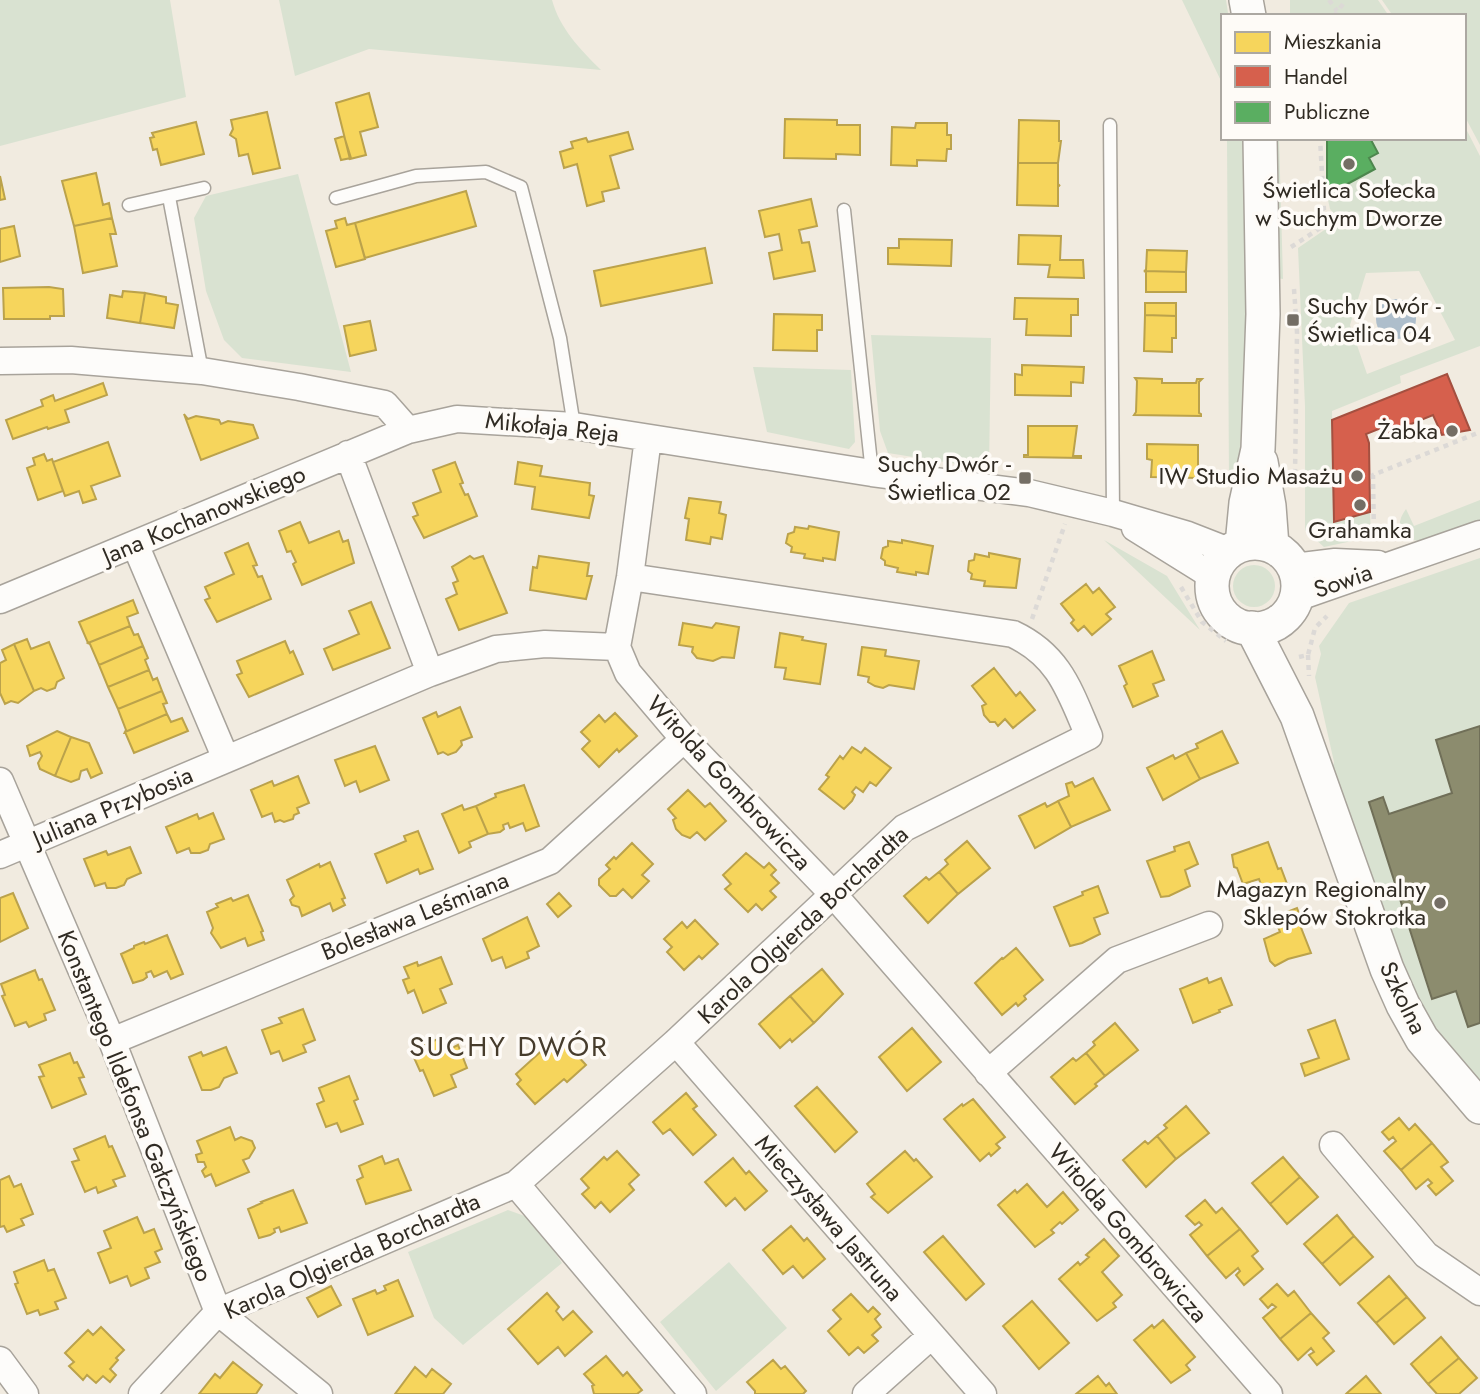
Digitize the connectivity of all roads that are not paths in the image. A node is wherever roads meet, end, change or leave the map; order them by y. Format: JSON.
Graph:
{"nodes":[{"id":1,"x":1110,"y":125,"type":"dead end"},
{"id":2,"x":1260,"y":140,"type":"edge"},
{"id":3,"x":204,"y":188,"type":"dead end"},
{"id":4,"x":169,"y":197,"type":"junction"},
{"id":5,"x":336,"y":198,"type":"dead end"},
{"id":6,"x":129,"y":205,"type":"dead end"},
{"id":7,"x":844,"y":210,"type":"dead end"},
{"id":8,"x":0,"y":361,"type":"edge"},
{"id":9,"x":202,"y":371,"type":"junction"},
{"id":10,"x":574,"y":426,"type":"junction"},
{"id":11,"x":408,"y":430,"type":"junction"},
{"id":12,"x":648,"y":438,"type":"junction"},
{"id":13,"x":348,"y":454,"type":"junction"},
{"id":14,"x":872,"y":474,"type":"junction"},
{"id":15,"x":1113,"y":513,"type":"junction"},
{"id":16,"x":1480,"y":534,"type":"edge"},
{"id":17,"x":135,"y":544,"type":"junction"},
{"id":18,"x":630,"y":577,"type":"junction"},
{"id":19,"x":1260,"y":579,"type":"junction"},
{"id":20,"x":0,"y":600,"type":"edge"},
{"id":21,"x":617,"y":647,"type":"junction"},
{"id":22,"x":430,"y":673,"type":"junction"},
{"id":23,"x":1297,"y":716,"type":"junction"},
{"id":24,"x":684,"y":739,"type":"junction"},
{"id":25,"x":226,"y":759,"type":"junction"},
{"id":26,"x":0,"y":781,"type":"edge"},
{"id":27,"x":27,"y":845,"type":"junction"},
{"id":28,"x":0,"y":855,"type":"edge"},
{"id":29,"x":833,"y":894,"type":"junction"},
{"id":30,"x":1209,"y":925,"type":"dead end"},
{"id":31,"x":113,"y":1041,"type":"junction"},
{"id":32,"x":676,"y":1042,"type":"junction"},
{"id":33,"x":988,"y":1073,"type":"junction"},
{"id":34,"x":1480,"y":1107,"type":"edge"},
{"id":35,"x":1333,"y":1145,"type":"dead end"},
{"id":36,"x":516,"y":1184,"type":"junction"},
{"id":37,"x":1480,"y":1292,"type":"edge"},
{"id":38,"x":218,"y":1312,"type":"junction"},
{"id":39,"x":931,"y":1336,"type":"junction"},
{"id":40,"x":0,"y":1360,"type":"edge"},
{"id":41,"x":26,"y":1394,"type":"edge"},
{"id":42,"x":142,"y":1394,"type":"edge"},
{"id":43,"x":319,"y":1394,"type":"edge"},
{"id":44,"x":693,"y":1394,"type":"edge"},
{"id":45,"x":866,"y":1394,"type":"edge"},
{"id":46,"x":983,"y":1394,"type":"edge"},
{"id":47,"x":1269,"y":1394,"type":"edge"}],
"edges":[{"from":1,"to":15,"type":"lane"},
{"from":2,"to":19,"type":"street"},
{"from":3,"to":4,"type":"lane"},
{"from":4,"to":6,"type":"lane"},
{"from":4,"to":9,"type":"lane"},
{"from":5,"to":10,"type":"lane"},
{"from":7,"to":14,"type":"lane"},
{"from":8,"to":9,"type":"street"},
{"from":9,"to":11,"type":"street"},
{"from":10,"to":11,"type":"street","name":"Mikołaja Reja"},
{"from":10,"to":12,"type":"street","name":"Mikołaja Reja"},
{"from":11,"to":13,"type":"street","name":"Jana Kochanowskiego"},
{"from":12,"to":14,"type":"street","name":"Mikołaja Reja"},
{"from":12,"to":18,"type":"street"},
{"from":13,"to":17,"type":"street","name":"Jana Kochanowskiego"},
{"from":13,"to":22,"type":"street"},
{"from":14,"to":15,"type":"street","name":"Mikołaja Reja"},
{"from":15,"to":19,"type":"street","name":"Mikołaja Reja"},
{"from":16,"to":19,"type":"street","name":"Sowia"},
{"from":17,"to":20,"type":"street","name":"Jana Kochanowskiego"},
{"from":17,"to":25,"type":"street"},
{"from":18,"to":21,"type":"street"},
{"from":18,"to":29,"type":"street","name":"Karola Olgierda Borchardta"},
{"from":19,"to":23,"type":"street","name":"Szkolna"},
{"from":19,"to":23,"type":"street","name":"Szkolna"},
{"from":21,"to":22,"type":"street","name":"Juliana Przybosia"},
{"from":21,"to":24,"type":"street","name":"Witolda Gombrowicza"},
{"from":22,"to":25,"type":"street","name":"Juliana Przybosia"},
{"from":23,"to":34,"type":"street","name":"Szkolna"},
{"from":24,"to":29,"type":"street","name":"Witolda Gombrowicza"},
{"from":24,"to":31,"type":"street","name":"Bolesława Leśmiana"},
{"from":25,"to":27,"type":"street","name":"Juliana Przybosia"},
{"from":26,"to":27,"type":"street","name":"Konstantego Ildefonsa Gałczyńskiego"},
{"from":27,"to":28,"type":"street","name":"Juliana Przybosia"},
{"from":27,"to":31,"type":"street","name":"Konstantego Ildefonsa Gałczyńskiego"},
{"from":29,"to":32,"type":"street","name":"Karola Olgierda Borchardta"},
{"from":29,"to":33,"type":"street","name":"Witolda Gombrowicza"},
{"from":30,"to":33,"type":"street"},
{"from":31,"to":38,"type":"street","name":"Konstantego Ildefonsa Gałczyńskiego"},
{"from":32,"to":36,"type":"street","name":"Karola Olgierda Borchardta"},
{"from":32,"to":39,"type":"street","name":"Mieczysława Jastruna"},
{"from":33,"to":47,"type":"street","name":"Witolda Gombrowicza"},
{"from":35,"to":37,"type":"street"},
{"from":36,"to":38,"type":"street","name":"Karola Olgierda Borchardta"},
{"from":36,"to":44,"type":"street"},
{"from":38,"to":42,"type":"street","name":"Karola Olgierda Borchardta"},
{"from":38,"to":43,"type":"street","name":"Konstantego Ildefonsa Gałczyńskiego"},
{"from":39,"to":45,"type":"street"},
{"from":39,"to":46,"type":"street","name":"Mieczysława Jastruna"},
{"from":40,"to":41,"type":"street"}]}
